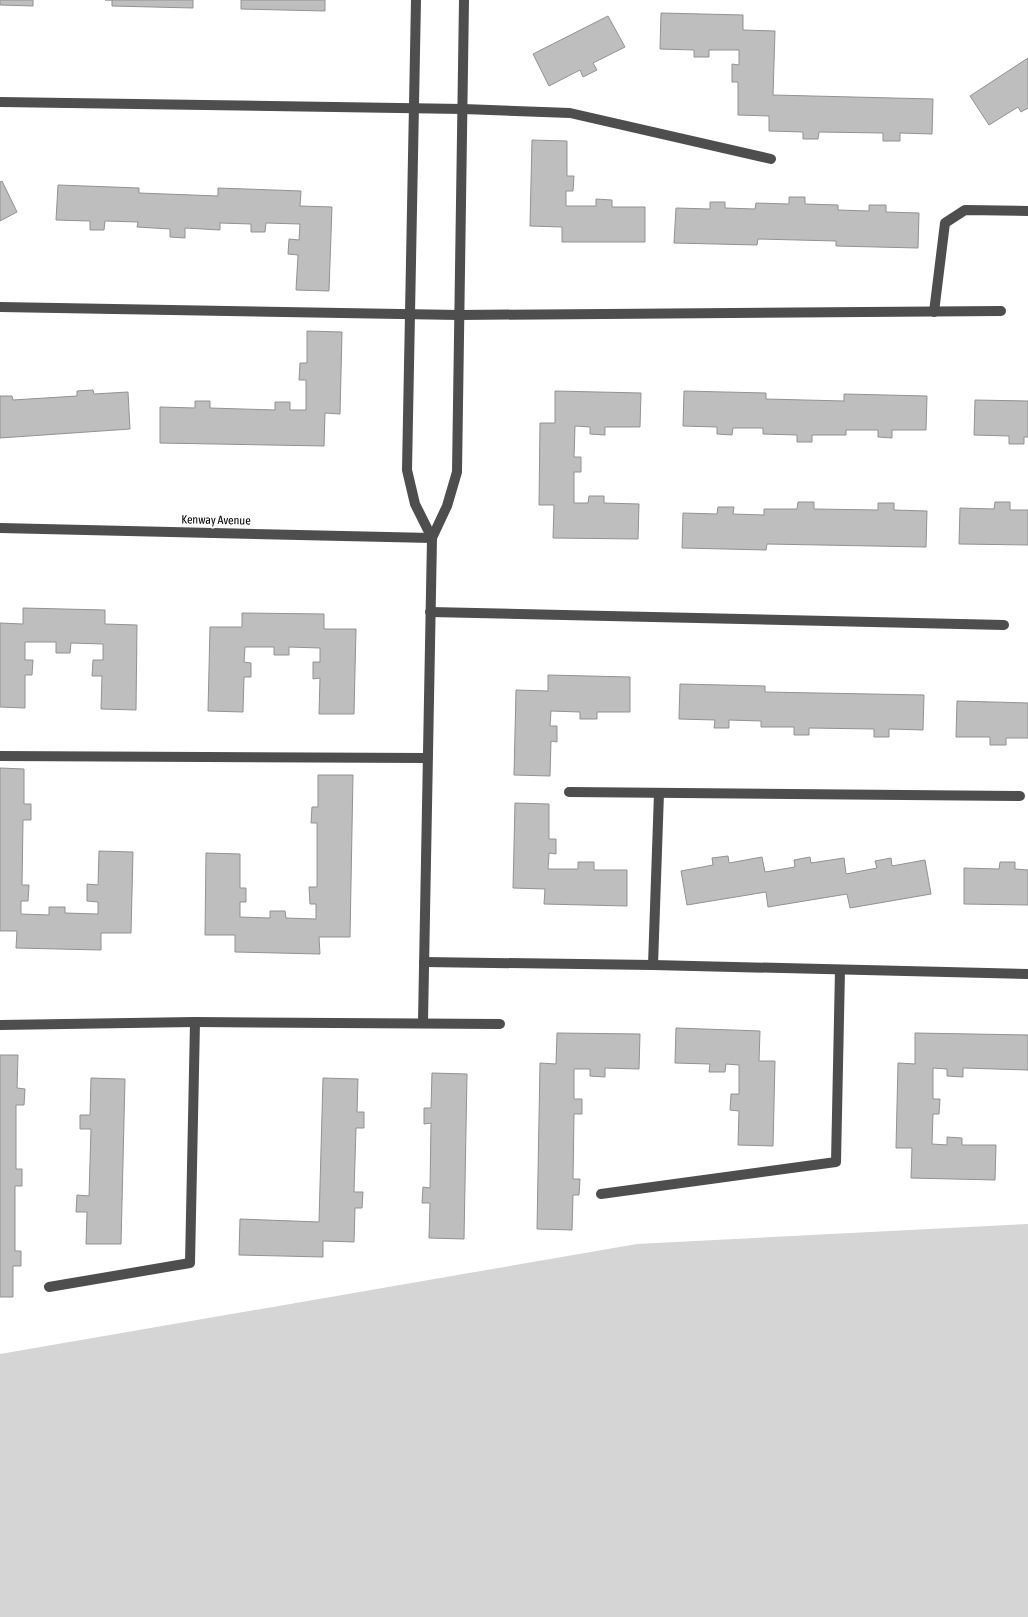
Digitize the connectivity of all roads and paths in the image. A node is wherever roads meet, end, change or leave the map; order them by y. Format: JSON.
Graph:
{"nodes":[{"id":1,"x":416,"y":0,"type":"edge"},
{"id":2,"x":464,"y":0,"type":"edge"},
{"id":3,"x":0,"y":102,"type":"edge"},
{"id":4,"x":414,"y":108,"type":"junction"},
{"id":5,"x":463,"y":109,"type":"junction"},
{"id":6,"x":770,"y":159,"type":"dead end"},
{"id":7,"x":1028,"y":211,"type":"edge"},
{"id":8,"x":0,"y":306,"type":"edge"},
{"id":9,"x":1001,"y":311,"type":"dead end"},
{"id":10,"x":934,"y":312,"type":"junction"},
{"id":11,"x":410,"y":314,"type":"junction"},
{"id":12,"x":459,"y":315,"type":"junction"},
{"id":13,"x":0,"y":528,"type":"edge"},
{"id":14,"x":432,"y":538,"type":"junction"},
{"id":15,"x":430,"y":612,"type":"junction"},
{"id":16,"x":1004,"y":625,"type":"dead end"},
{"id":17,"x":0,"y":756,"type":"edge"},
{"id":18,"x":427,"y":758,"type":"junction"},
{"id":19,"x":570,"y":792,"type":"dead end"},
{"id":20,"x":659,"y":793,"type":"junction"},
{"id":21,"x":1020,"y":796,"type":"dead end"},
{"id":22,"x":424,"y":962,"type":"junction"},
{"id":23,"x":653,"y":965,"type":"junction"},
{"id":24,"x":840,"y":970,"type":"junction"},
{"id":25,"x":1028,"y":974,"type":"edge"},
{"id":26,"x":194,"y":1022,"type":"junction"},
{"id":27,"x":423,"y":1022,"type":"junction"},
{"id":28,"x":500,"y":1024,"type":"dead end"},
{"id":29,"x":0,"y":1026,"type":"edge"},
{"id":30,"x":601,"y":1194,"type":"dead end"},
{"id":31,"x":49,"y":1287,"type":"dead end"}],
"edges":[{"from":1,"to":4,"type":"street"},
{"from":2,"to":5,"type":"street"},
{"from":3,"to":4,"type":"street"},
{"from":4,"to":5,"type":"street"},
{"from":4,"to":11,"type":"street"},
{"from":5,"to":6,"type":"street"},
{"from":5,"to":12,"type":"street"},
{"from":7,"to":10,"type":"street"},
{"from":8,"to":11,"type":"street"},
{"from":9,"to":10,"type":"street"},
{"from":10,"to":12,"type":"street"},
{"from":11,"to":12,"type":"street"},
{"from":11,"to":14,"type":"street"},
{"from":12,"to":14,"type":"street"},
{"from":13,"to":14,"type":"street","name":"Kenway Avenue"},
{"from":14,"to":15,"type":"street"},
{"from":15,"to":16,"type":"street"},
{"from":15,"to":18,"type":"street"},
{"from":17,"to":18,"type":"street"},
{"from":18,"to":22,"type":"street"},
{"from":19,"to":20,"type":"street"},
{"from":20,"to":21,"type":"street"},
{"from":20,"to":23,"type":"street"},
{"from":22,"to":23,"type":"street"},
{"from":22,"to":27,"type":"street"},
{"from":23,"to":24,"type":"street"},
{"from":24,"to":25,"type":"street"},
{"from":24,"to":30,"type":"street"},
{"from":26,"to":27,"type":"street"},
{"from":26,"to":29,"type":"street"},
{"from":26,"to":31,"type":"street"},
{"from":27,"to":28,"type":"street"}]}
